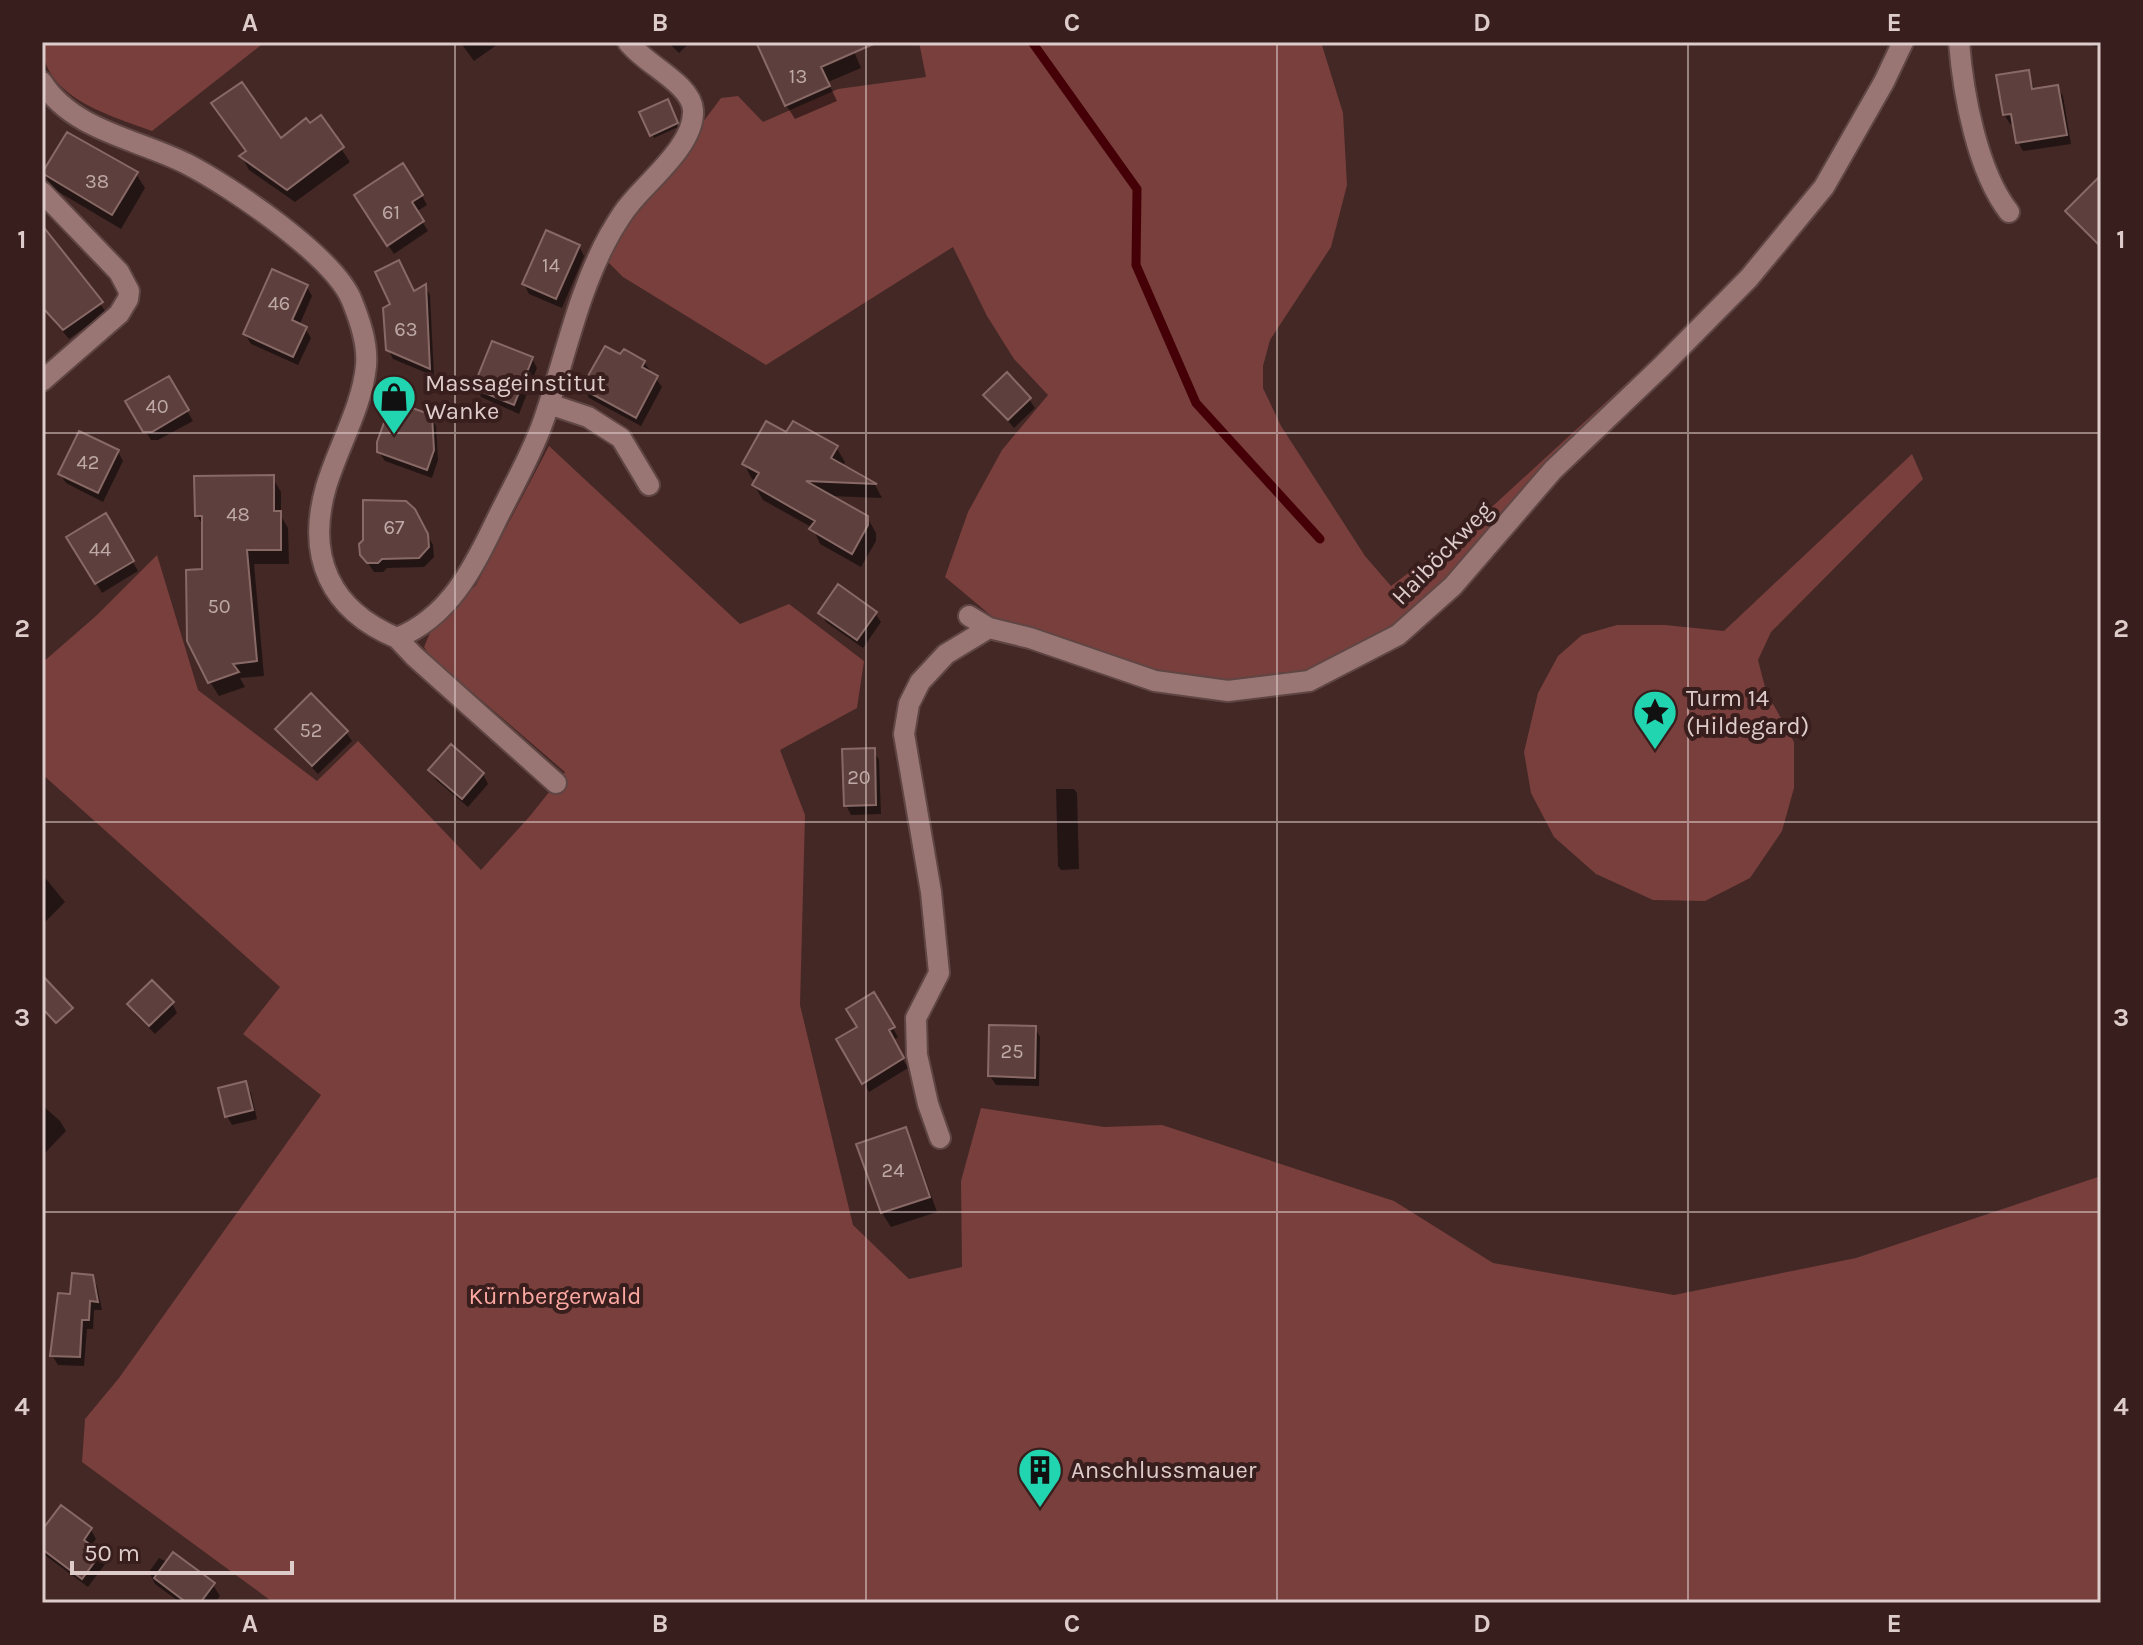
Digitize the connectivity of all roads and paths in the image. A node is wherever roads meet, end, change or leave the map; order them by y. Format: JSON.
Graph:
{"nodes":[{"id":1,"x":628,"y":42,"type":"edge"},
{"id":2,"x":1903,"y":42,"type":"edge"},
{"id":3,"x":1959,"y":42,"type":"edge"},
{"id":4,"x":42,"y":82,"type":"edge"},
{"id":5,"x":42,"y":192,"type":"edge"},
{"id":6,"x":2009,"y":212,"type":"dead end"},
{"id":7,"x":42,"y":381,"type":"edge"},
{"id":8,"x":549,"y":404,"type":"junction"},
{"id":9,"x":649,"y":485,"type":"dead end"},
{"id":10,"x":969,"y":616,"type":"dead end"},
{"id":11,"x":989,"y":628,"type":"junction"},
{"id":12,"x":397,"y":638,"type":"junction"},
{"id":13,"x":556,"y":783,"type":"dead end"},
{"id":14,"x":940,"y":1138,"type":"dead end"}],
"edges":[{"from":1,"to":8,"type":"street"},
{"from":2,"to":11,"type":"street","name":"Haiböckweg"},
{"from":3,"to":6,"type":"street"},
{"from":4,"to":12,"type":"street"},
{"from":5,"to":7,"type":"street"},
{"from":8,"to":9,"type":"street"},
{"from":8,"to":12,"type":"street"},
{"from":10,"to":11,"type":"street","name":"Haiböckweg"},
{"from":11,"to":14,"type":"street"},
{"from":12,"to":13,"type":"street"}]}
